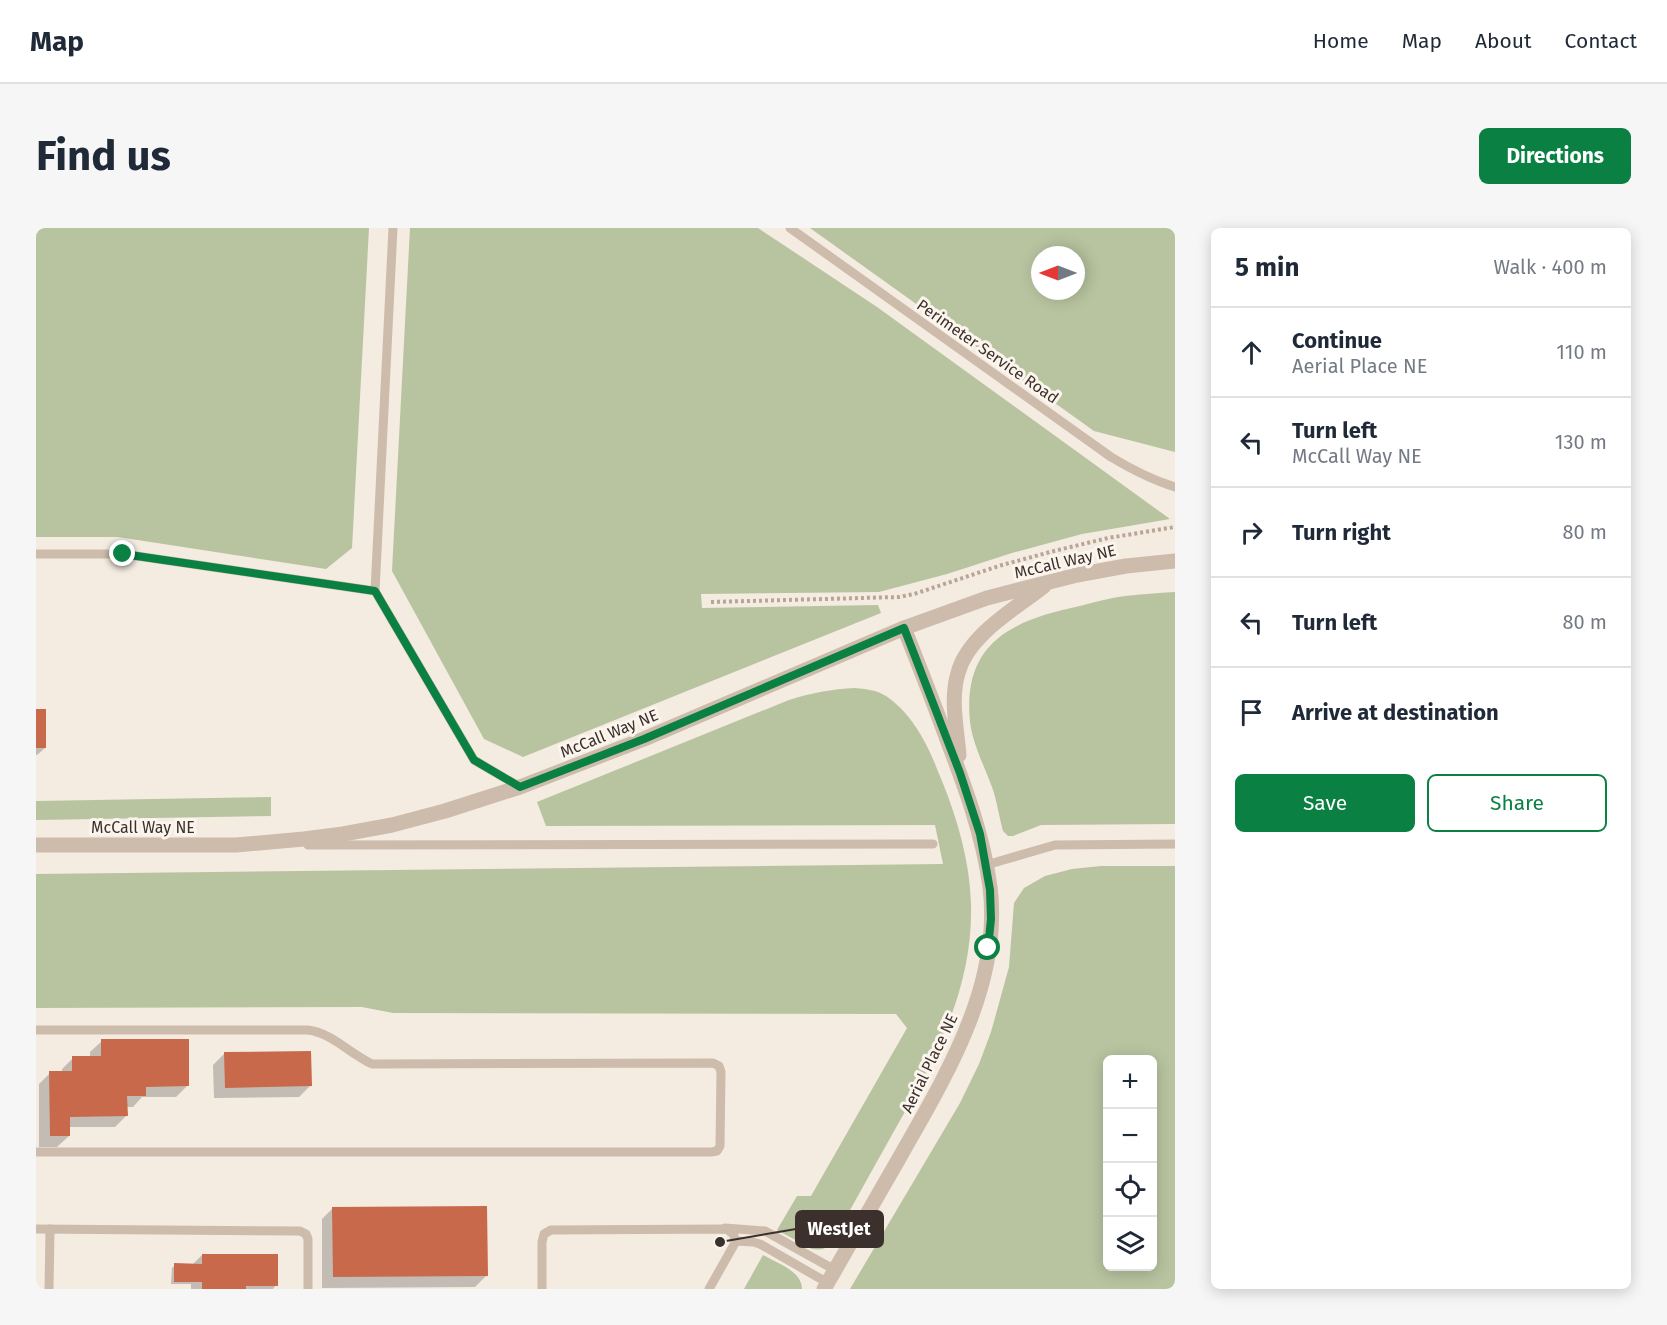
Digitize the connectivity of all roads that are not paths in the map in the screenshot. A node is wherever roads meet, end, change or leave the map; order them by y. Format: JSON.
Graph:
{"nodes":[{"id":1,"x":393,"y":228,"type":"edge"},
{"id":2,"x":790,"y":228,"type":"edge"},
{"id":3,"x":1175,"y":487,"type":"edge"},
{"id":4,"x":36,"y":554,"type":"edge"},
{"id":5,"x":1175,"y":561,"type":"edge"},
{"id":6,"x":1047,"y":584,"type":"junction"},
{"id":7,"x":375,"y":591,"type":"junction"},
{"id":8,"x":904,"y":628,"type":"junction"},
{"id":9,"x":960,"y":773,"type":"junction"},
{"id":10,"x":520,"y":787,"type":"junction"},
{"id":11,"x":933,"y":844,"type":"dead end"},
{"id":12,"x":1175,"y":844,"type":"edge"},
{"id":13,"x":36,"y":845,"type":"edge"},
{"id":14,"x":236,"y":845,"type":"junction"},
{"id":15,"x":986,"y":865,"type":"junction"},
{"id":16,"x":36,"y":1030,"type":"edge"},
{"id":17,"x":36,"y":1152,"type":"edge"},
{"id":18,"x":36,"y":1228,"type":"edge"},
{"id":19,"x":723,"y":1228,"type":"junction"},
{"id":20,"x":50,"y":1229,"type":"junction"},
{"id":21,"x":735,"y":1241,"type":"junction"},
{"id":22,"x":829,"y":1281,"type":"edge"},
{"id":23,"x":49,"y":1289,"type":"edge"},
{"id":24,"x":308,"y":1289,"type":"edge"},
{"id":25,"x":542,"y":1289,"type":"edge"},
{"id":26,"x":709,"y":1289,"type":"edge"}],
"edges":[{"from":1,"to":7,"type":"lane"},
{"from":2,"to":3,"type":"lane","name":"Perimeter Service Road"},
{"from":4,"to":7,"type":"lane"},
{"from":5,"to":6,"type":"street","name":"McCall Way NE"},
{"from":6,"to":8,"type":"street","name":"McCall Way NE"},
{"from":6,"to":9,"type":"street"},
{"from":7,"to":10,"type":"lane"},
{"from":8,"to":9,"type":"street","name":"Aerial Place NE"},
{"from":8,"to":10,"type":"street","name":"McCall Way NE"},
{"from":9,"to":15,"type":"street","name":"Aerial Place NE"},
{"from":10,"to":14,"type":"street","name":"McCall Way NE"},
{"from":11,"to":14,"type":"lane"},
{"from":12,"to":15,"type":"lane"},
{"from":13,"to":14,"type":"street","name":"McCall Way NE"},
{"from":15,"to":22,"type":"street","name":"Aerial Place NE"},
{"from":16,"to":17,"type":"lane"},
{"from":18,"to":20,"type":"lane"},
{"from":19,"to":21,"type":"lane"},
{"from":19,"to":22,"type":"lane"},
{"from":19,"to":25,"type":"lane"},
{"from":20,"to":23,"type":"lane"},
{"from":20,"to":24,"type":"lane"},
{"from":21,"to":22,"type":"lane"},
{"from":21,"to":26,"type":"lane"}]}
